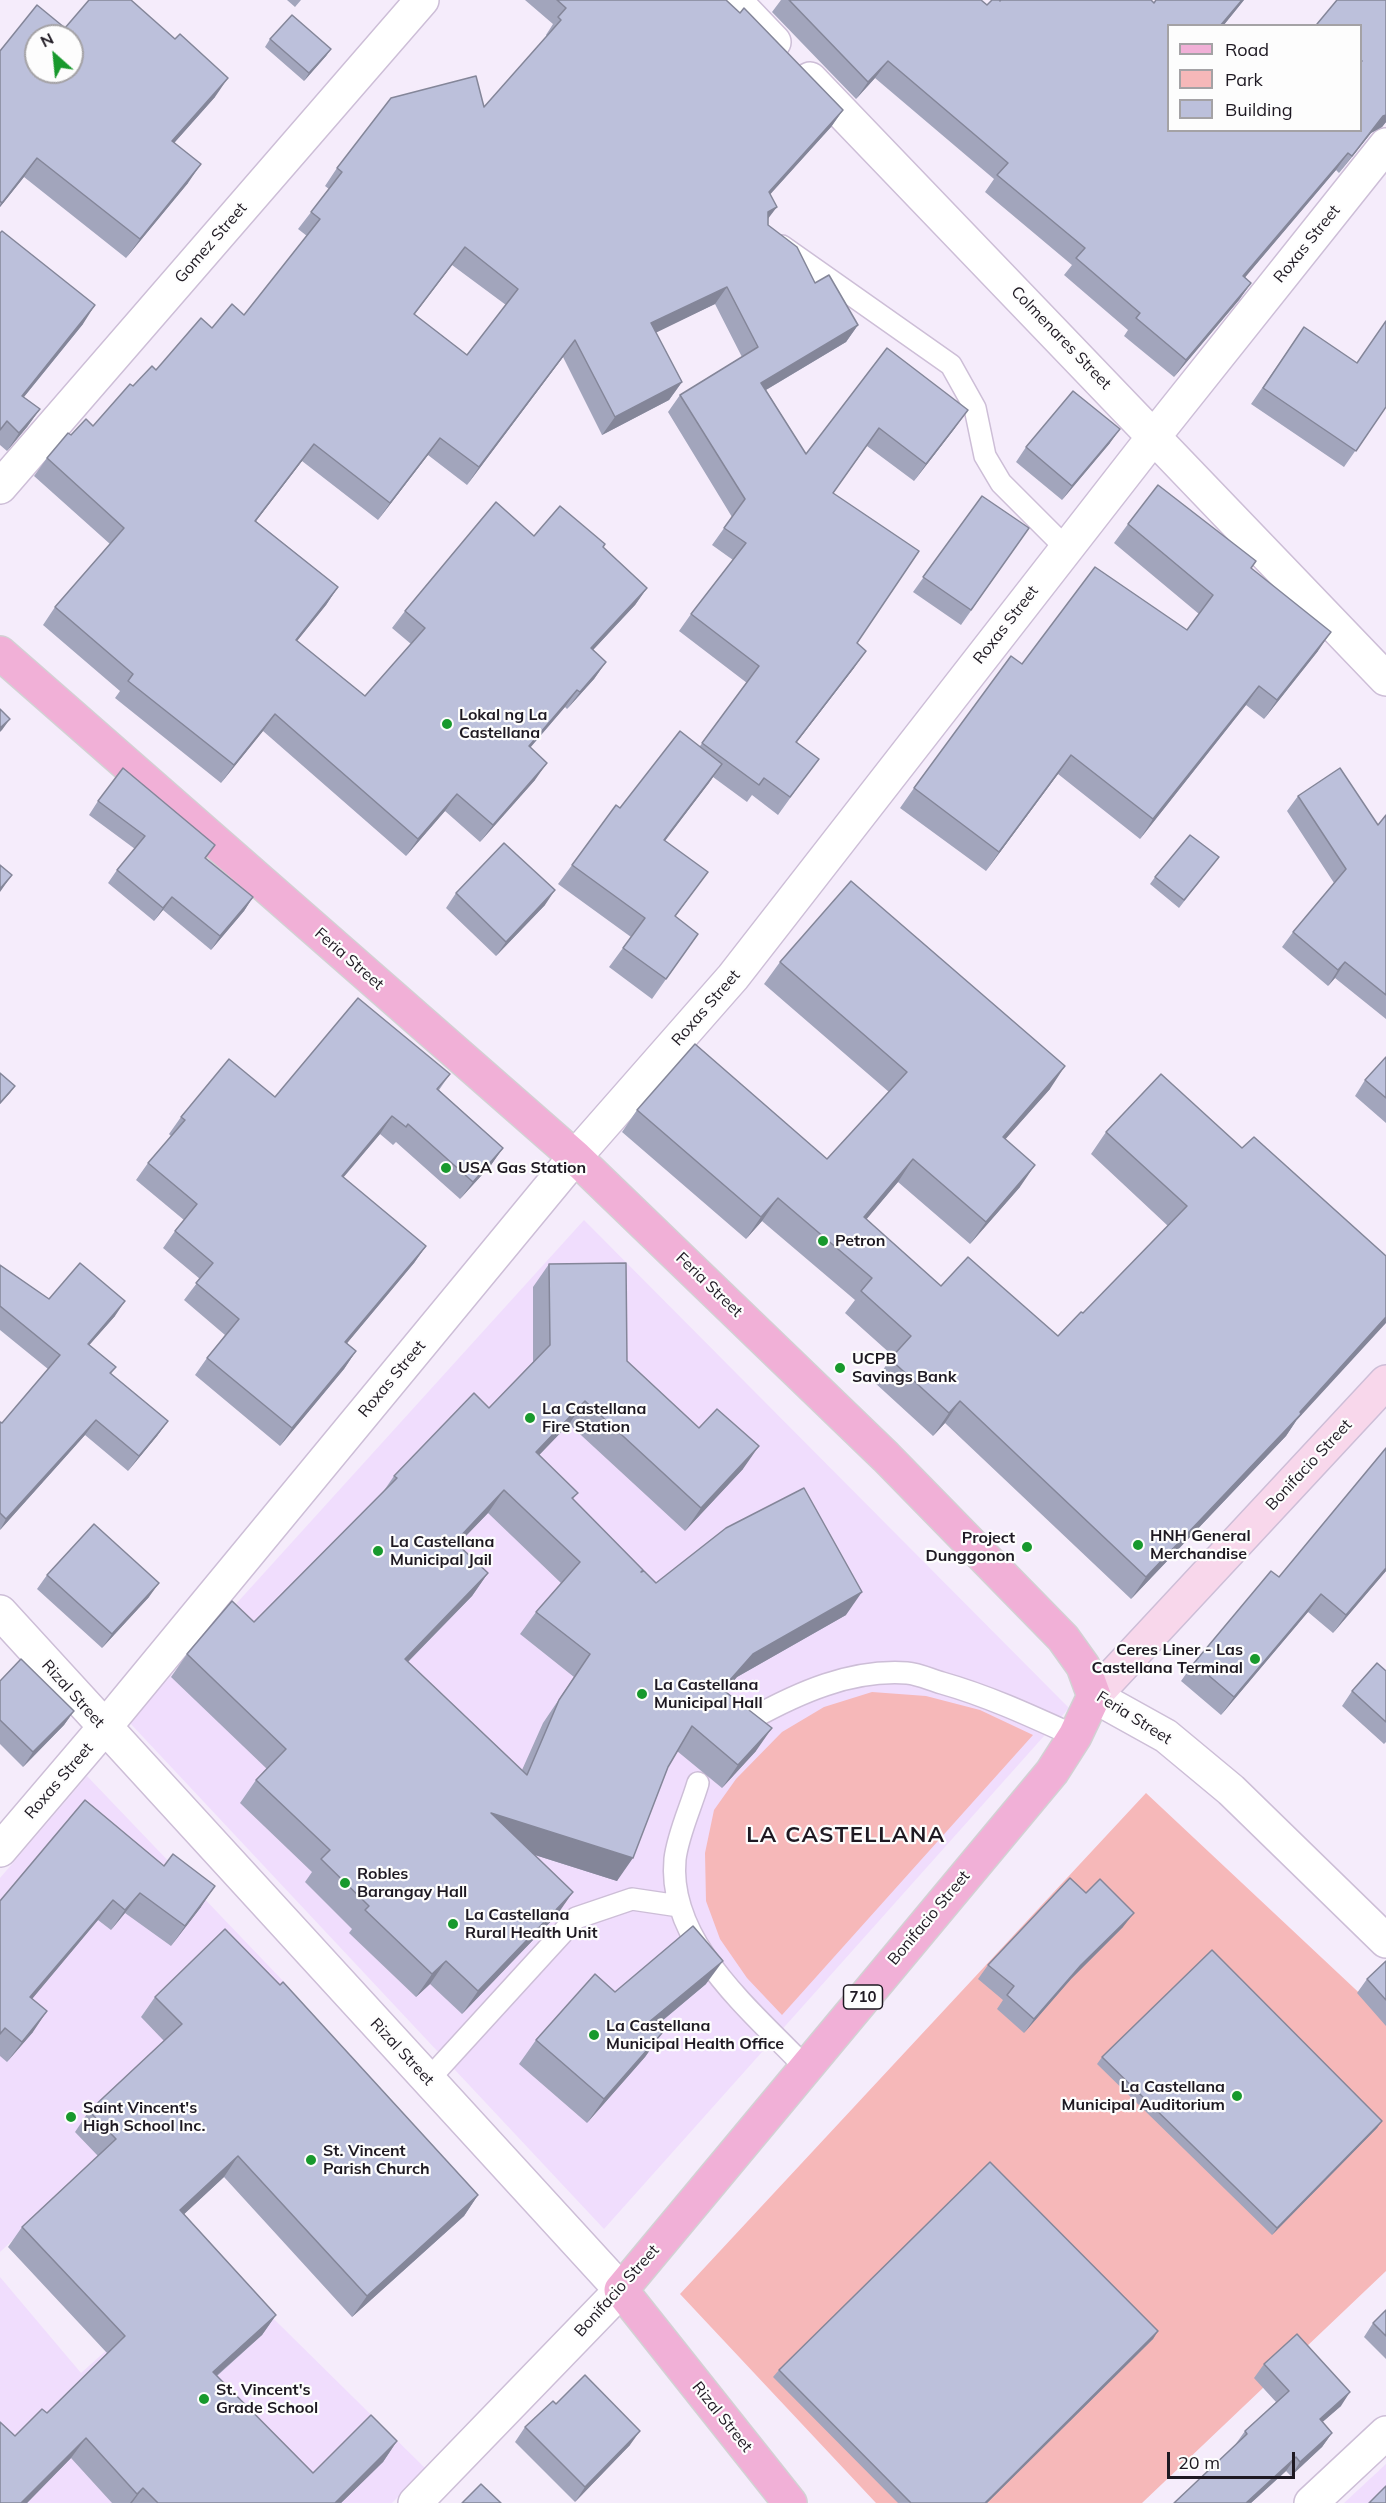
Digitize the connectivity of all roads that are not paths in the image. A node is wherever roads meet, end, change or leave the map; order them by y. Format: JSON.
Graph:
{"nodes":[{"id":1,"x":422,"y":0,"type":"edge"},
{"id":2,"x":734,"y":0,"type":"edge"},
{"id":3,"x":1386,"y":145,"type":"edge"},
{"id":4,"x":767,"y":236,"type":"edge"},
{"id":5,"x":1155,"y":435,"type":"junction"},
{"id":6,"x":0,"y":487,"type":"edge"},
{"id":7,"x":1066,"y":548,"type":"junction"},
{"id":8,"x":0,"y":653,"type":"edge"},
{"id":9,"x":1386,"y":679,"type":"edge"},
{"id":10,"x":575,"y":1157,"type":"junction"},
{"id":11,"x":1386,"y":1382,"type":"edge"},
{"id":12,"x":0,"y":1612,"type":"edge"},
{"id":13,"x":1094,"y":1696,"type":"junction"},
{"id":14,"x":750,"y":1719,"type":"edge"},
{"id":15,"x":104,"y":1728,"type":"junction"},
{"id":16,"x":1075,"y":1736,"type":"junction"},
{"id":17,"x":698,"y":1783,"type":"dead end"},
{"id":18,"x":0,"y":1850,"type":"edge"},
{"id":19,"x":679,"y":1906,"type":"junction"},
{"id":20,"x":1386,"y":1941,"type":"edge"},
{"id":21,"x":805,"y":2067,"type":"junction"},
{"id":22,"x":428,"y":2080,"type":"junction"},
{"id":23,"x":621,"y":2290,"type":"junction"},
{"id":24,"x":1386,"y":2433,"type":"edge"},
{"id":25,"x":415,"y":2503,"type":"edge"},
{"id":26,"x":790,"y":2503,"type":"edge"},
{"id":27,"x":1311,"y":2503,"type":"edge"}],
"edges":[{"from":1,"to":6,"type":"street","name":"Gomez Street"},
{"from":2,"to":5,"type":"street","name":"Colmenares Street"},
{"from":3,"to":5,"type":"street","name":"Roxas Street"},
{"from":4,"to":7,"type":"lane"},
{"from":5,"to":7,"type":"street","name":"Roxas Street"},
{"from":5,"to":9,"type":"street","name":"Colmenares Street"},
{"from":7,"to":10,"type":"street","name":"Roxas Street"},
{"from":8,"to":10,"type":"main road","name":"Feria Street"},
{"from":10,"to":13,"type":"main road","name":"Feria Street"},
{"from":10,"to":15,"type":"street","name":"Roxas Street"},
{"from":11,"to":13,"type":"street","name":"Bonifacio Street"},
{"from":12,"to":15,"type":"street","name":"Rizal Street"},
{"from":13,"to":16,"type":"main road","name":"Bonifacio Street","number":"710"},
{"from":13,"to":20,"type":"street","name":"Feria Street"},
{"from":14,"to":16,"type":"lane"},
{"from":15,"to":18,"type":"street","name":"Roxas Street"},
{"from":15,"to":22,"type":"street","name":"Rizal Street"},
{"from":16,"to":21,"type":"main road","name":"Bonifacio Street","number":"710"},
{"from":17,"to":19,"type":"lane"},
{"from":19,"to":21,"type":"lane"},
{"from":19,"to":22,"type":"lane"},
{"from":21,"to":23,"type":"main road","name":"Bonifacio Street","number":"710"},
{"from":22,"to":23,"type":"street","name":"Rizal Street"},
{"from":23,"to":25,"type":"street","name":"Bonifacio Street"},
{"from":23,"to":26,"type":"main road","name":"Rizal Street"},
{"from":24,"to":27,"type":"street"}]}
